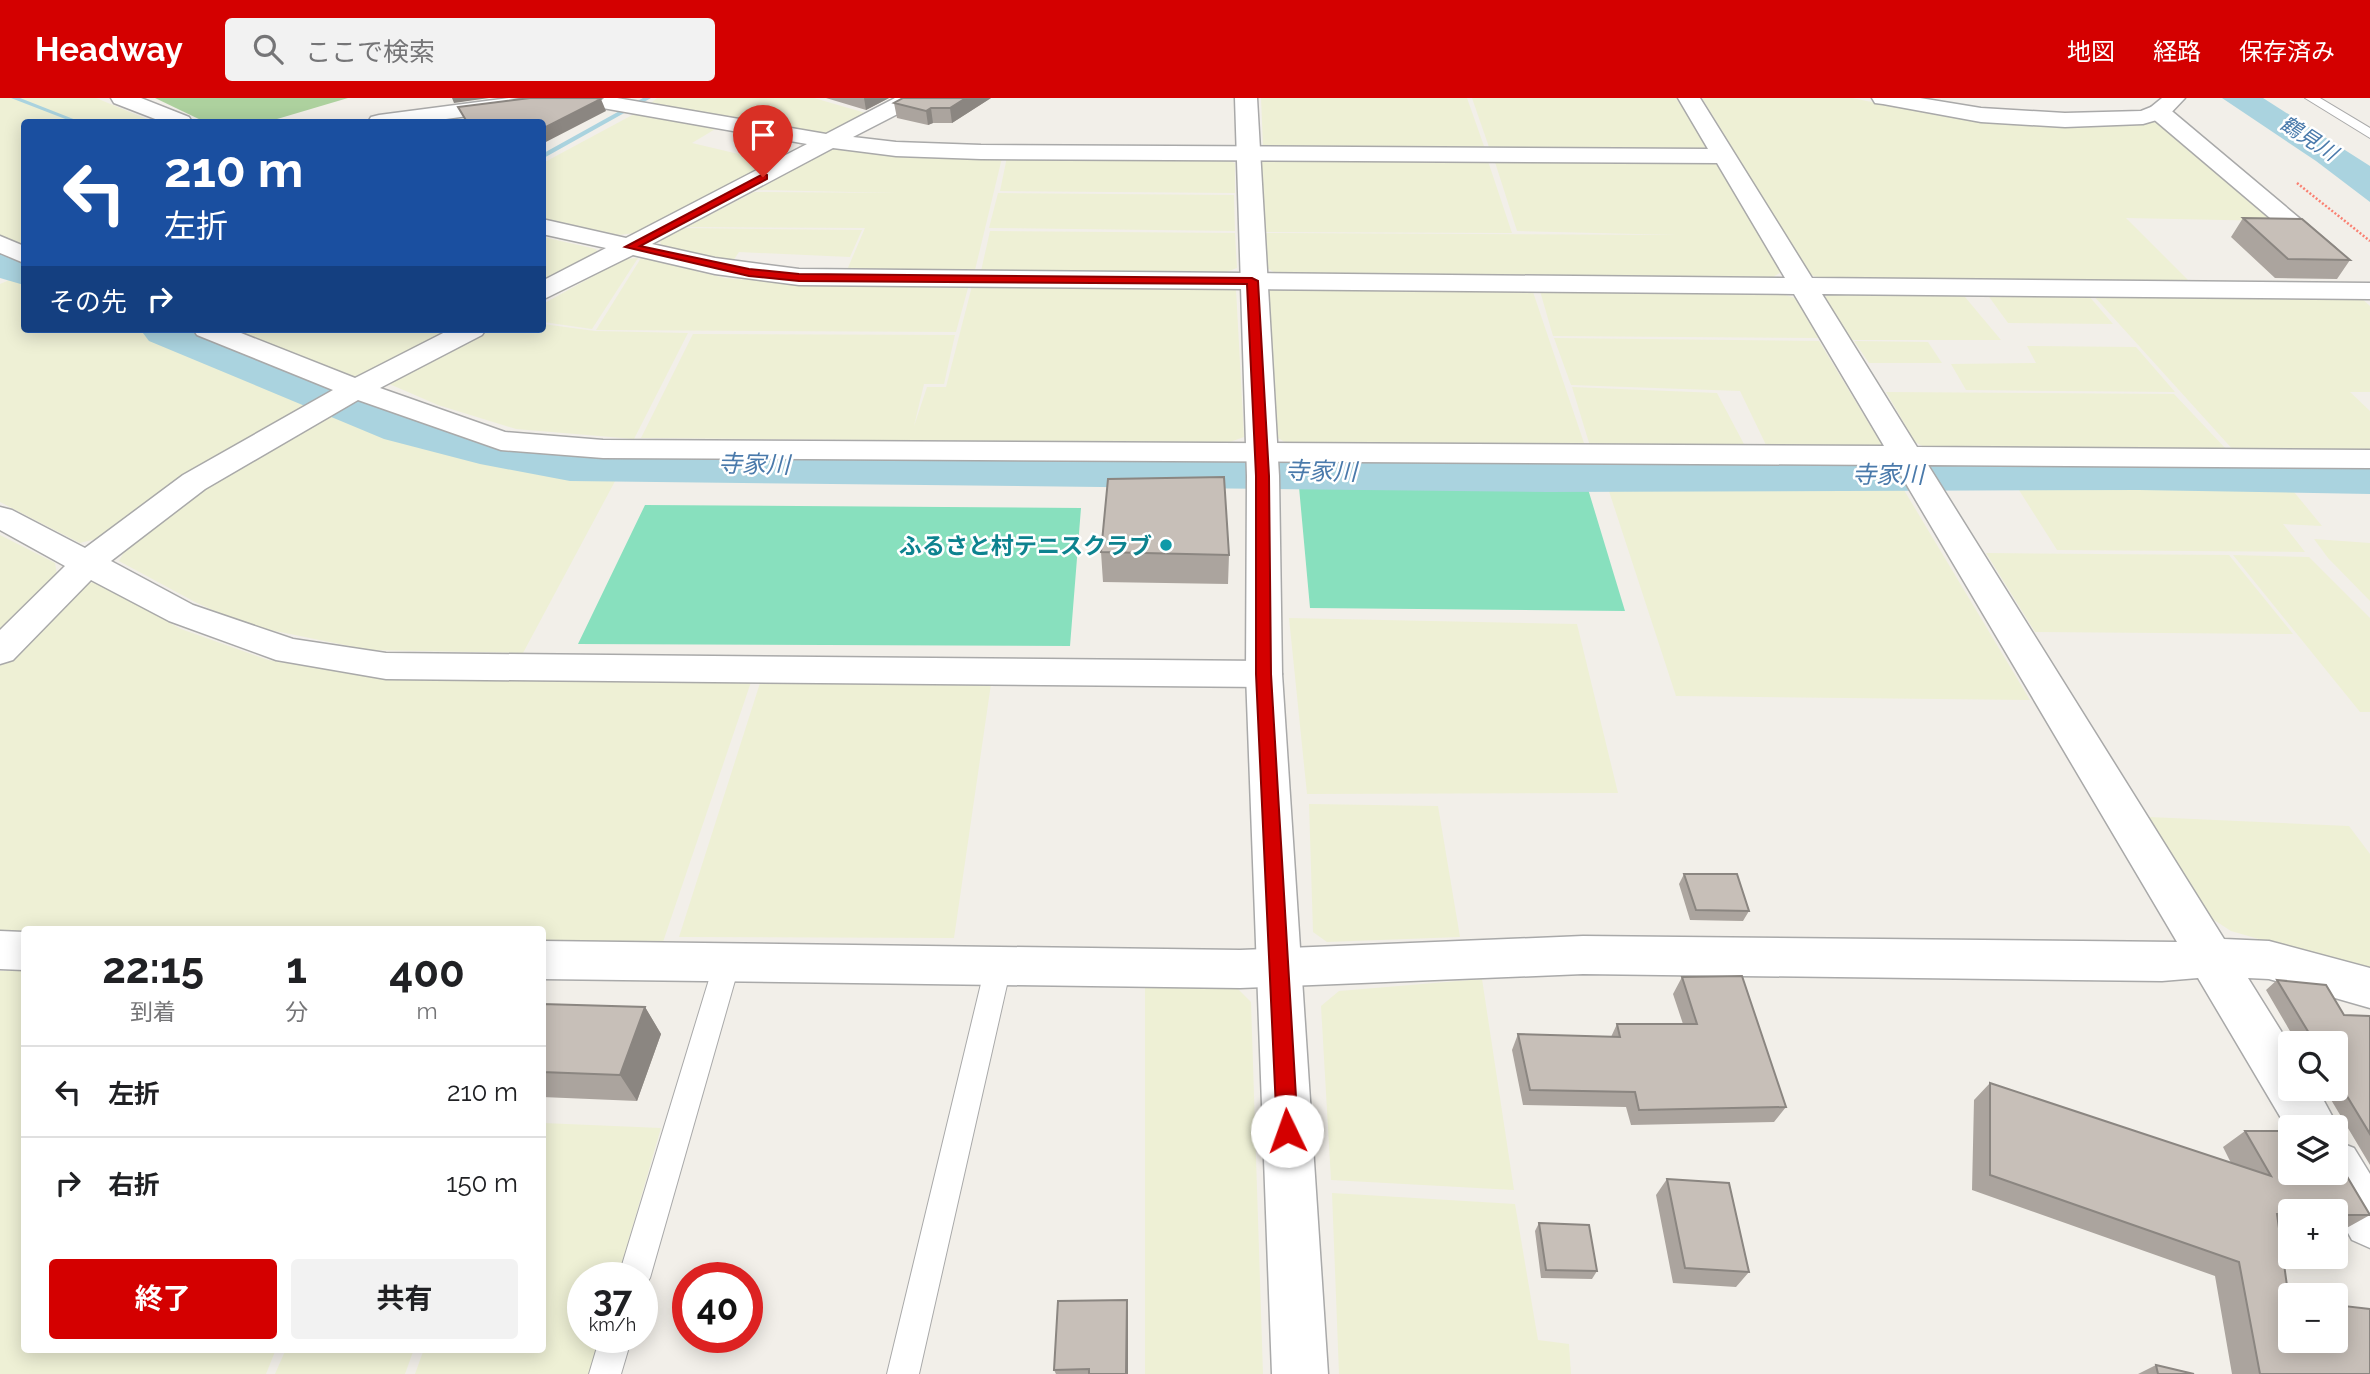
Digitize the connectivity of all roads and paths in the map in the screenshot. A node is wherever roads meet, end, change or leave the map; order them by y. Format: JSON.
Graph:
{"nodes":[{"id":1,"x":122,"y":98,"type":"edge"},
{"id":2,"x":580,"y":98,"type":"edge"},
{"id":3,"x":911,"y":98,"type":"edge"},
{"id":4,"x":1246,"y":98,"type":"edge"},
{"id":5,"x":1689,"y":98,"type":"edge"},
{"id":6,"x":1883,"y":98,"type":"edge"},
{"id":7,"x":2311,"y":98,"type":"edge"},
{"id":8,"x":529,"y":102,"type":"edge"},
{"id":9,"x":2165,"y":102,"type":"edge"},
{"id":10,"x":174,"y":119,"type":"edge"},
{"id":11,"x":402,"y":119,"type":"edge"},
{"id":12,"x":2370,"y":134,"type":"edge"},
{"id":13,"x":830,"y":141,"type":"junction"},
{"id":14,"x":1248,"y":153,"type":"junction"},
{"id":15,"x":1724,"y":156,"type":"junction"},
{"id":16,"x":546,"y":227,"type":"edge"},
{"id":17,"x":0,"y":244,"type":"edge"},
{"id":18,"x":630,"y":247,"type":"junction"},
{"id":19,"x":20,"y":265,"type":"edge"},
{"id":20,"x":1252,"y":281,"type":"junction"},
{"id":21,"x":1802,"y":285,"type":"junction"},
{"id":22,"x":546,"y":290,"type":"edge"},
{"id":23,"x":2370,"y":291,"type":"edge"},
{"id":24,"x":217,"y":333,"type":"edge"},
{"id":25,"x":464,"y":333,"type":"edge"},
{"id":26,"x":356,"y":389,"type":"junction"},
{"id":27,"x":2370,"y":459,"type":"edge"},
{"id":28,"x":1261,"y":463,"type":"junction"},
{"id":29,"x":1913,"y":467,"type":"junction"},
{"id":30,"x":0,"y":517,"type":"edge"},
{"id":31,"x":89,"y":562,"type":"junction"},
{"id":32,"x":0,"y":651,"type":"edge"},
{"id":33,"x":1264,"y":674,"type":"junction"},
{"id":34,"x":0,"y":950,"type":"edge"},
{"id":35,"x":21,"y":951,"type":"edge"},
{"id":36,"x":2212,"y":958,"type":"junction"},
{"id":37,"x":546,"y":960,"type":"edge"},
{"id":38,"x":727,"y":963,"type":"junction"},
{"id":39,"x":998,"y":967,"type":"junction"},
{"id":40,"x":1279,"y":969,"type":"junction"},
{"id":41,"x":2370,"y":988,"type":"edge"},
{"id":42,"x":2307,"y":1115,"type":"edge"},
{"id":43,"x":2348,"y":1185,"type":"edge"},
{"id":44,"x":2370,"y":1222,"type":"edge"},
{"id":45,"x":639,"y":1262,"type":"edge"},
{"id":46,"x":611,"y":1353,"type":"edge"},
{"id":47,"x":605,"y":1374,"type":"edge"},
{"id":48,"x":902,"y":1374,"type":"edge"},
{"id":49,"x":1300,"y":1374,"type":"edge"}],
"edges":[{"from":1,"to":10,"type":"street"},
{"from":2,"to":13,"type":"street"},
{"from":3,"to":13,"type":"street"},
{"from":4,"to":14,"type":"street"},
{"from":5,"to":15,"type":"street"},
{"from":6,"to":9,"type":"street"},
{"from":7,"to":12,"type":"lane"},
{"from":8,"to":11,"type":"street"},
{"from":9,"to":23,"type":"street"},
{"from":13,"to":14,"type":"street"},
{"from":13,"to":18,"type":"street"},
{"from":14,"to":15,"type":"street"},
{"from":14,"to":20,"type":"street"},
{"from":15,"to":21,"type":"street"},
{"from":16,"to":18,"type":"street"},
{"from":17,"to":19,"type":"street"},
{"from":18,"to":20,"type":"street"},
{"from":18,"to":22,"type":"street"},
{"from":20,"to":21,"type":"street"},
{"from":20,"to":28,"type":"street"},
{"from":21,"to":23,"type":"street"},
{"from":21,"to":29,"type":"street"},
{"from":24,"to":26,"type":"street"},
{"from":25,"to":26,"type":"street"},
{"from":26,"to":28,"type":"street"},
{"from":26,"to":31,"type":"street"},
{"from":27,"to":29,"type":"street"},
{"from":28,"to":29,"type":"street"},
{"from":28,"to":33,"type":"street"},
{"from":29,"to":36,"type":"street"},
{"from":30,"to":31,"type":"street"},
{"from":31,"to":32,"type":"street"},
{"from":31,"to":33,"type":"street"},
{"from":33,"to":40,"type":"street"},
{"from":34,"to":35,"type":"street"},
{"from":36,"to":40,"type":"street"},
{"from":36,"to":41,"type":"street"},
{"from":36,"to":42,"type":"street"},
{"from":37,"to":38,"type":"street"},
{"from":38,"to":39,"type":"street"},
{"from":38,"to":45,"type":"lane"},
{"from":39,"to":40,"type":"street"},
{"from":39,"to":48,"type":"lane"},
{"from":40,"to":49,"type":"street"},
{"from":43,"to":44,"type":"street"},
{"from":46,"to":47,"type":"lane"}]}
